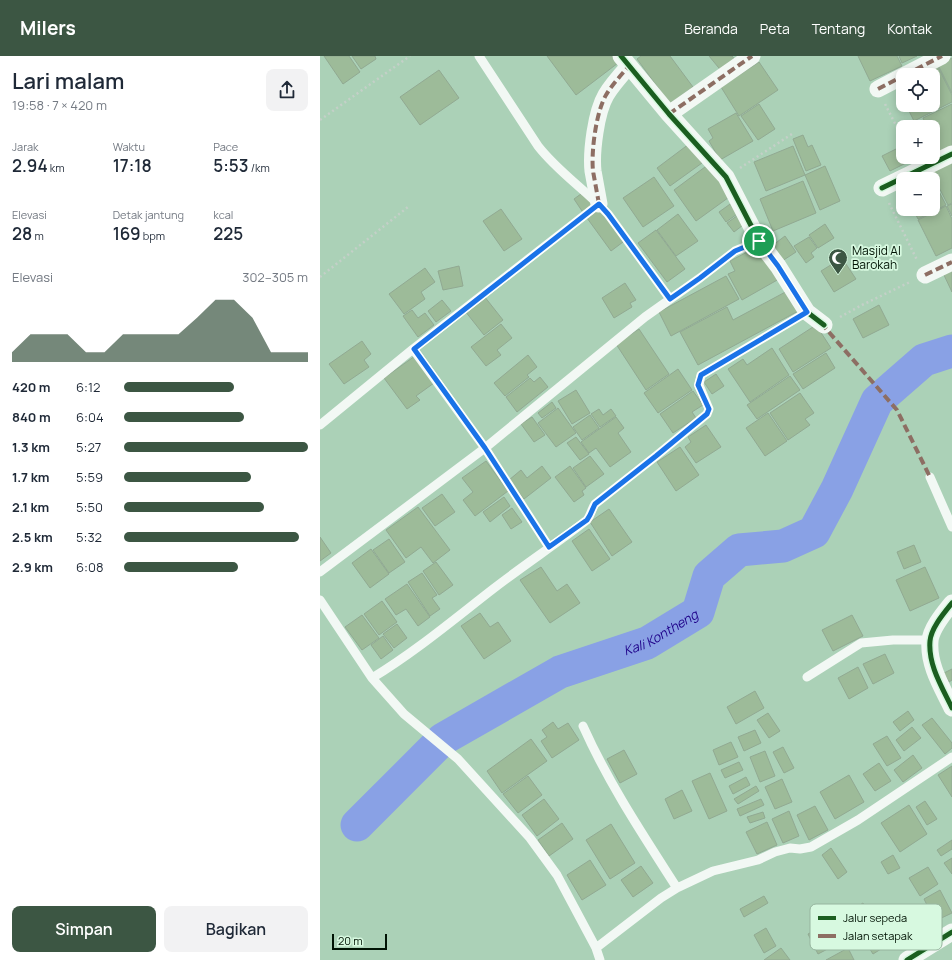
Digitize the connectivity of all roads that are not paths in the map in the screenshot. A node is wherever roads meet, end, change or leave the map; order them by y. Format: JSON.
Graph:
{"nodes":[{"id":1,"x":479,"y":56,"type":"edge"},
{"id":2,"x":752,"y":56,"type":"edge"},
{"id":3,"x":942,"y":56,"type":"edge"},
{"id":4,"x":625,"y":61,"type":"edge"},
{"id":5,"x":919,"y":68,"type":"edge"},
{"id":6,"x":896,"y":80,"type":"edge"},
{"id":7,"x":878,"y":89,"type":"road end"},
{"id":8,"x":669,"y":114,"type":"junction"},
{"id":9,"x":952,"y":154,"type":"edge"},
{"id":10,"x":882,"y":188,"type":"road end"},
{"id":11,"x":599,"y":204,"type":"junction"},
{"id":12,"x":759,"y":241,"type":"junction"},
{"id":13,"x":952,"y":262,"type":"edge"},
{"id":14,"x":925,"y":275,"type":"road end"},
{"id":15,"x":670,"y":299,"type":"junction"},
{"id":16,"x":807,"y":312,"type":"junction"},
{"id":17,"x":824,"y":325,"type":"road end"},
{"id":18,"x":414,"y":349,"type":"junction"},
{"id":19,"x":320,"y":425,"type":"edge"},
{"id":20,"x":485,"y":448,"type":"junction"},
{"id":21,"x":930,"y":477,"type":"dead end"},
{"id":22,"x":952,"y":527,"type":"edge"},
{"id":23,"x":549,"y":547,"type":"junction"},
{"id":24,"x":320,"y":572,"type":"edge"},
{"id":25,"x":320,"y":600,"type":"edge"},
{"id":26,"x":952,"y":603,"type":"edge"},
{"id":27,"x":930,"y":640,"type":"junction"},
{"id":28,"x":807,"y":677,"type":"dead end"},
{"id":29,"x":372,"y":678,"type":"junction"},
{"id":30,"x":952,"y":708,"type":"edge"},
{"id":31,"x":583,"y":726,"type":"dead end"},
{"id":32,"x":952,"y":758,"type":"edge"},
{"id":33,"x":677,"y":888,"type":"junction"},
{"id":34,"x":952,"y":932,"type":"edge"},
{"id":35,"x":942,"y":938,"type":"edge"},
{"id":36,"x":596,"y":948,"type":"junction"},
{"id":37,"x":923,"y":950,"type":"edge"},
{"id":38,"x":600,"y":960,"type":"edge"},
{"id":39,"x":907,"y":960,"type":"edge"}],
"edges":[{"from":1,"to":11,"type":"lane"},
{"from":2,"to":8,"type":"street"},
{"from":3,"to":5,"type":"street"},
{"from":4,"to":8,"type":"street"},
{"from":4,"to":11,"type":"street"},
{"from":6,"to":7,"type":"street"},
{"from":8,"to":12,"type":"street"},
{"from":9,"to":10,"type":"street"},
{"from":11,"to":15,"type":"lane"},
{"from":11,"to":18,"type":"lane"},
{"from":12,"to":15,"type":"lane"},
{"from":12,"to":16,"type":"street"},
{"from":13,"to":14,"type":"street"},
{"from":15,"to":20,"type":"lane"},
{"from":16,"to":17,"type":"street"},
{"from":16,"to":23,"type":"lane"},
{"from":18,"to":19,"type":"lane"},
{"from":18,"to":20,"type":"lane"},
{"from":20,"to":23,"type":"lane"},
{"from":20,"to":24,"type":"lane"},
{"from":21,"to":22,"type":"lane"},
{"from":23,"to":29,"type":"lane"},
{"from":25,"to":29,"type":"lane"},
{"from":26,"to":27,"type":"street"},
{"from":27,"to":28,"type":"lane"},
{"from":27,"to":30,"type":"street"},
{"from":29,"to":36,"type":"lane"},
{"from":31,"to":33,"type":"lane"},
{"from":32,"to":33,"type":"lane"},
{"from":33,"to":36,"type":"lane"},
{"from":34,"to":35,"type":"street"},
{"from":36,"to":38,"type":"lane"},
{"from":37,"to":39,"type":"street"}]}
